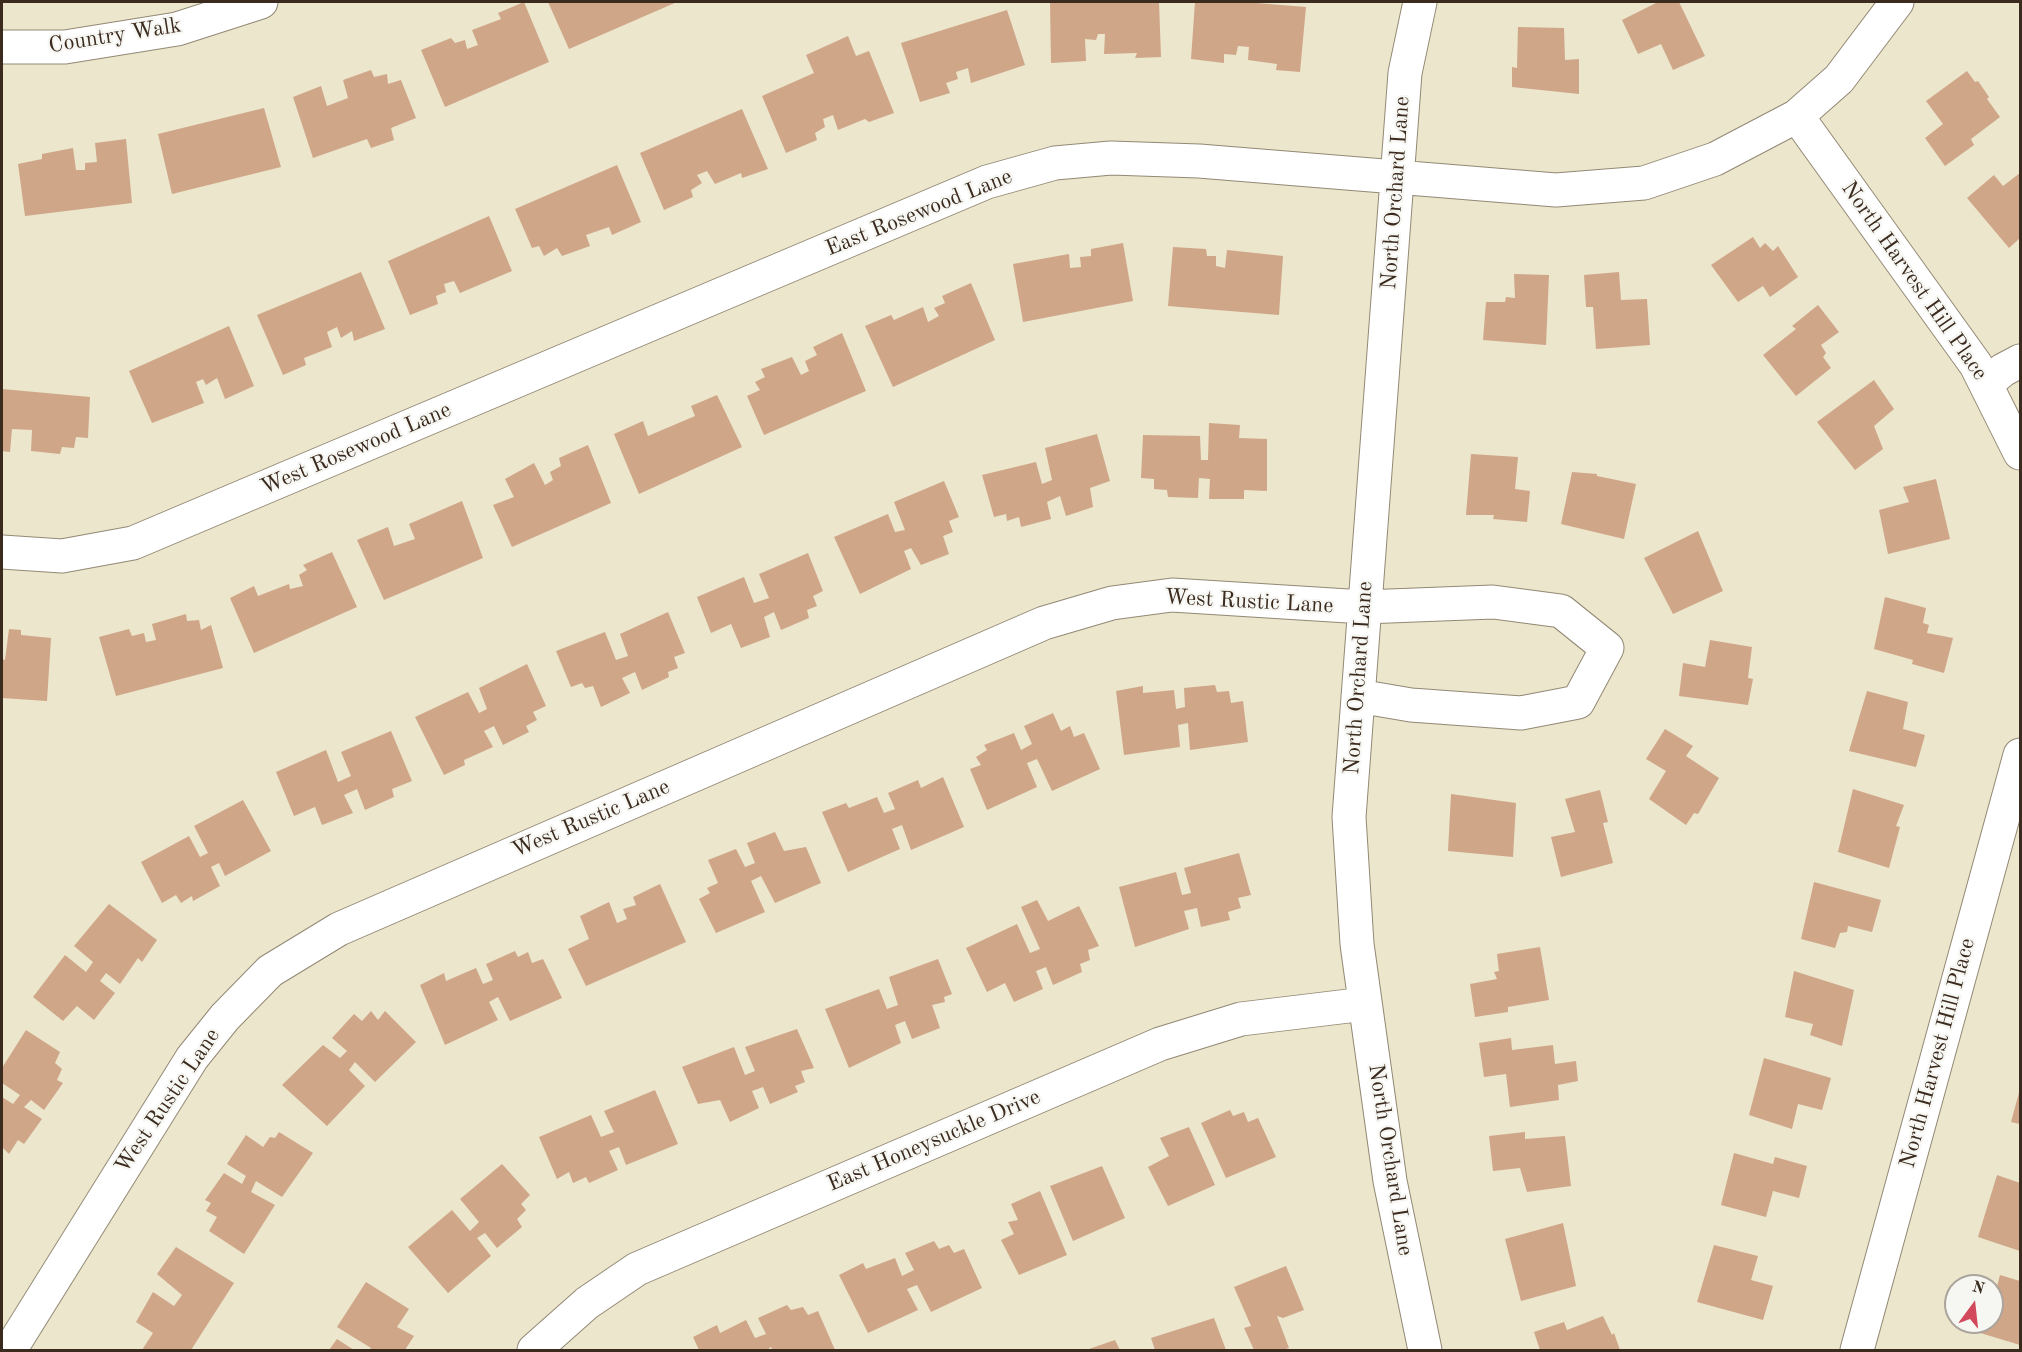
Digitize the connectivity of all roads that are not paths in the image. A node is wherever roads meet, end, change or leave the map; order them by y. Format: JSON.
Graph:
{"nodes":[{"id":1,"x":261,"y":2,"type":"edge"},
{"id":2,"x":1420,"y":2,"type":"edge"},
{"id":3,"x":1897,"y":2,"type":"edge"},
{"id":4,"x":2,"y":47,"type":"edge"},
{"id":5,"x":1797,"y":116,"type":"junction"},
{"id":6,"x":1397,"y":177,"type":"junction"},
{"id":7,"x":701,"y":303,"type":"joint"},
{"id":8,"x":2020,"y":361,"type":"edge"},
{"id":9,"x":1986,"y":384,"type":"junction"},
{"id":10,"x":2019,"y":443,"type":"edge"},
{"id":11,"x":2,"y":552,"type":"edge"},
{"id":12,"x":1364,"y":607,"type":"junction"},
{"id":13,"x":1358,"y":696,"type":"junction"},
{"id":14,"x":2020,"y":755,"type":"edge"},
{"id":15,"x":1365,"y":1004,"type":"junction"},
{"id":16,"x":10,"y":1350,"type":"edge"},
{"id":17,"x":534,"y":1350,"type":"edge"},
{"id":18,"x":1425,"y":1350,"type":"edge"},
{"id":19,"x":1857,"y":1350,"type":"edge"}],
"edges":[{"from":1,"to":4,"type":"street","name":"Country Walk"},
{"from":2,"to":6,"type":"street","name":"North Orchard Lane"},
{"from":3,"to":5,"type":"street","name":"East Rosewood Lane"},
{"from":5,"to":6,"type":"street","name":"East Rosewood Lane"},
{"from":5,"to":9,"type":"street","name":"North Harvest Hill Place"},
{"from":6,"to":7,"type":"street","name":"East Rosewood Lane"},
{"from":6,"to":12,"type":"street","name":"North Orchard Lane"},
{"from":7,"to":11,"type":"street","name":"West Rosewood Lane"},
{"from":8,"to":9,"type":"street"},
{"from":9,"to":10,"type":"street","name":"North Harvest Hill Place"},
{"from":12,"to":13,"type":"street","name":"North Orchard Lane"},
{"from":12,"to":13,"type":"street","name":"West Rustic Lane"},
{"from":12,"to":16,"type":"street","name":"West Rustic Lane"},
{"from":13,"to":15,"type":"street","name":"North Orchard Lane"},
{"from":14,"to":19,"type":"street","name":"North Harvest Hill Place"},
{"from":15,"to":17,"type":"street","name":"East Honeysuckle Drive"},
{"from":15,"to":18,"type":"street","name":"North Orchard Lane"}]}
